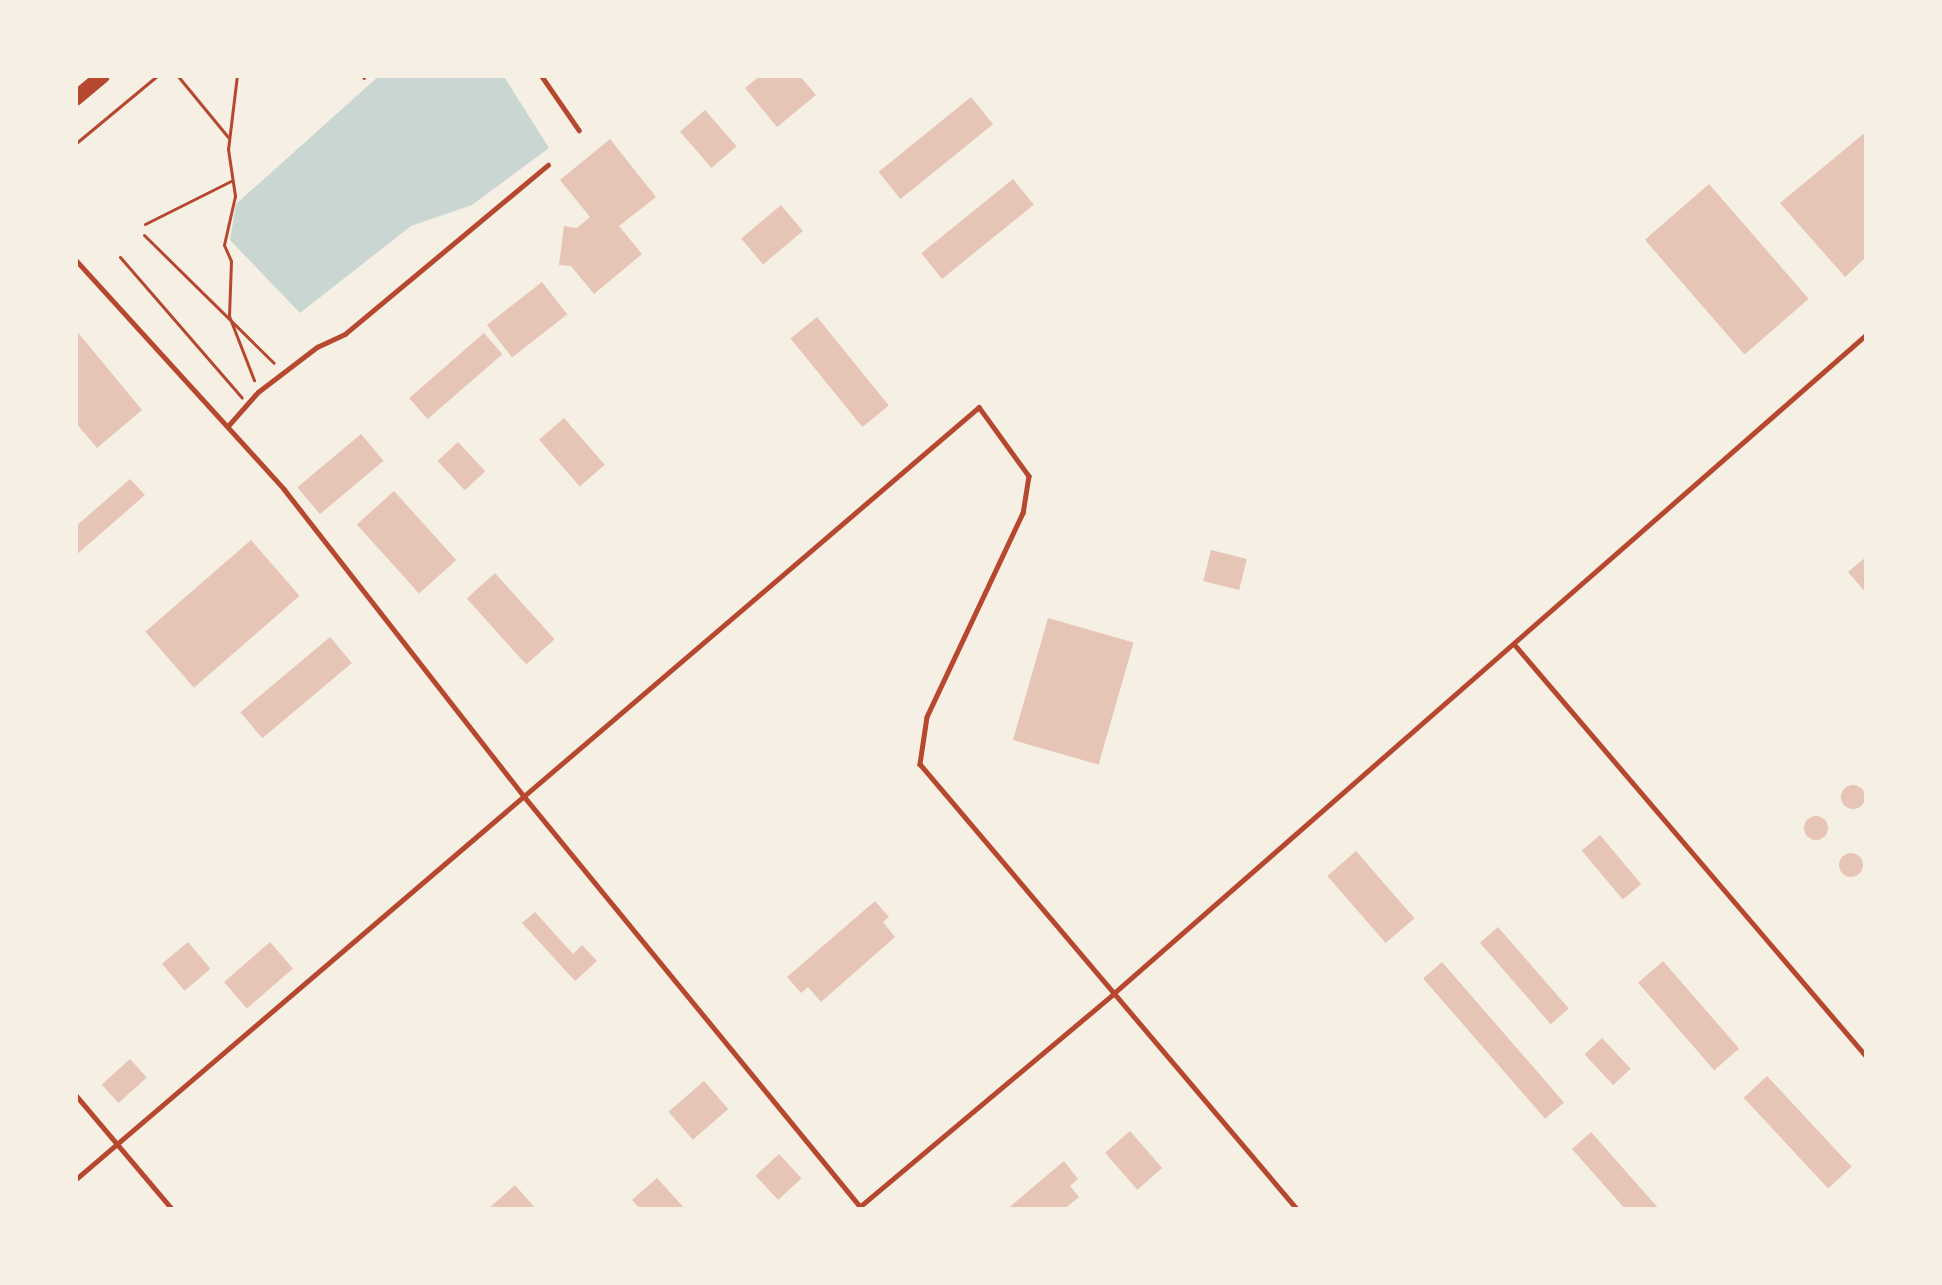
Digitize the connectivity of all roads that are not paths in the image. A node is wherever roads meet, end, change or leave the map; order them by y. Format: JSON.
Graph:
{"nodes":[{"id":1,"x":102,"y":75,"type":"edge"},
{"id":2,"x":541,"y":75,"type":"edge"},
{"id":3,"x":75,"y":98,"type":"edge"},
{"id":4,"x":579,"y":130,"type":"dead end"},
{"id":5,"x":548,"y":165,"type":"dead end"},
{"id":6,"x":75,"y":259,"type":"edge"},
{"id":7,"x":1867,"y":334,"type":"edge"},
{"id":8,"x":228,"y":426,"type":"junction"},
{"id":9,"x":1515,"y":645,"type":"junction"},
{"id":10,"x":523,"y":795,"type":"junction"},
{"id":11,"x":1113,"y":994,"type":"junction"},
{"id":12,"x":1867,"y":1057,"type":"edge"},
{"id":13,"x":75,"y":1094,"type":"edge"},
{"id":14,"x":117,"y":1144,"type":"junction"},
{"id":15,"x":75,"y":1180,"type":"edge"},
{"id":16,"x":860,"y":1209,"type":"edge"},
{"id":17,"x":173,"y":1210,"type":"edge"},
{"id":18,"x":1298,"y":1210,"type":"edge"}],
"edges":[{"from":1,"to":3,"type":"main road"},
{"from":2,"to":4,"type":"lane"},
{"from":5,"to":8,"type":"lane"},
{"from":6,"to":8,"type":"lane"},
{"from":7,"to":9,"type":"lane"},
{"from":8,"to":10,"type":"lane"},
{"from":9,"to":11,"type":"lane"},
{"from":9,"to":12,"type":"lane"},
{"from":10,"to":11,"type":"lane"},
{"from":10,"to":14,"type":"lane"},
{"from":10,"to":16,"type":"lane"},
{"from":11,"to":16,"type":"lane"},
{"from":11,"to":18,"type":"lane"},
{"from":13,"to":14,"type":"lane"},
{"from":14,"to":15,"type":"lane"},
{"from":14,"to":17,"type":"lane"}]}
